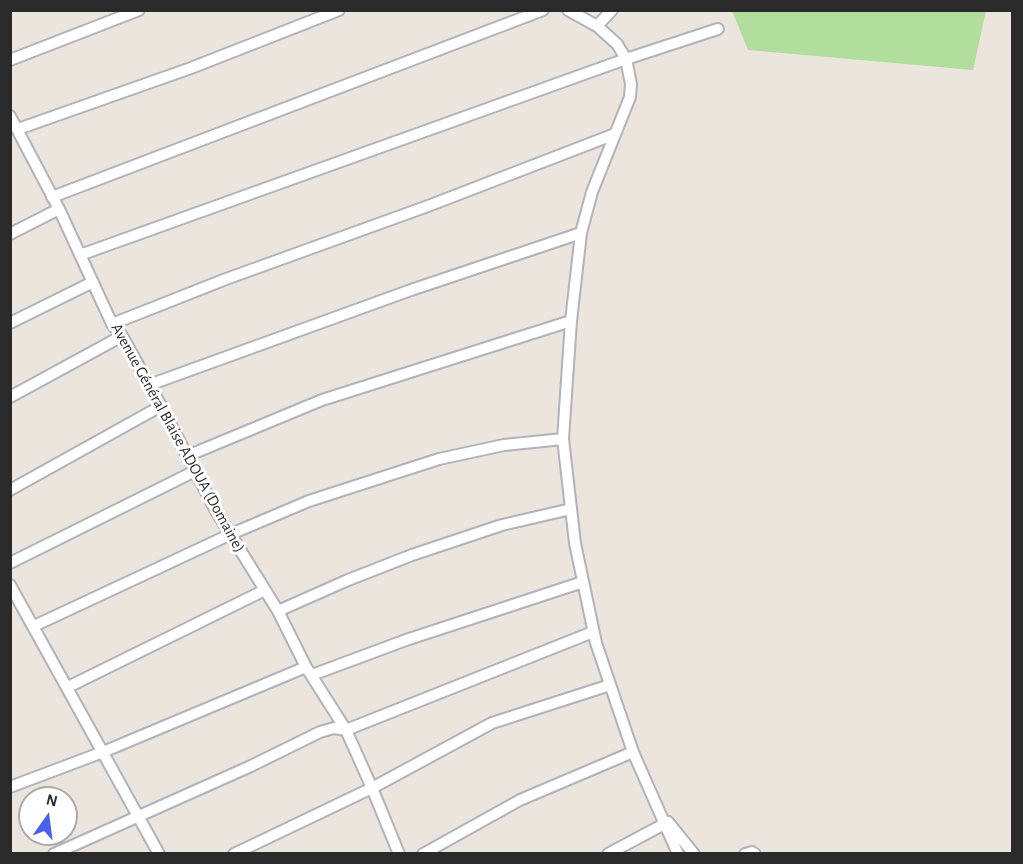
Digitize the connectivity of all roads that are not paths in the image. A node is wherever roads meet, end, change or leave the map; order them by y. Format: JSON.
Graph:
{"nodes":[{"id":1,"x":139,"y":10,"type":"edge"},
{"id":2,"x":339,"y":10,"type":"edge"},
{"id":3,"x":543,"y":10,"type":"edge"},
{"id":4,"x":568,"y":10,"type":"edge"},
{"id":5,"x":612,"y":10,"type":"edge"},
{"id":6,"x":597,"y":26,"type":"junction"},
{"id":7,"x":718,"y":29,"type":"dead end"},
{"id":8,"x":626,"y":59,"type":"junction"},
{"id":9,"x":10,"y":60,"type":"edge"},
{"id":10,"x":10,"y":116,"type":"edge"},
{"id":11,"x":18,"y":129,"type":"junction"},
{"id":12,"x":615,"y":134,"type":"junction"},
{"id":13,"x":52,"y":197,"type":"junction"},
{"id":14,"x":59,"y":209,"type":"junction"},
{"id":15,"x":581,"y":233,"type":"junction"},
{"id":16,"x":10,"y":234,"type":"edge"},
{"id":17,"x":80,"y":255,"type":"junction"},
{"id":18,"x":93,"y":282,"type":"junction"},
{"id":19,"x":571,"y":321,"type":"junction"},
{"id":20,"x":10,"y":323,"type":"edge"},
{"id":21,"x":112,"y":324,"type":"junction"},
{"id":22,"x":122,"y":336,"type":"junction"},
{"id":23,"x":149,"y":385,"type":"junction"},
{"id":24,"x":10,"y":397,"type":"edge"},
{"id":25,"x":161,"y":406,"type":"junction"},
{"id":26,"x":563,"y":439,"type":"junction"},
{"id":27,"x":187,"y":456,"type":"junction"},
{"id":28,"x":195,"y":471,"type":"junction"},
{"id":29,"x":10,"y":490,"type":"edge"},
{"id":30,"x":571,"y":509,"type":"junction"},
{"id":31,"x":231,"y":534,"type":"junction"},
{"id":32,"x":10,"y":563,"type":"edge"},
{"id":33,"x":583,"y":582,"type":"junction"},
{"id":34,"x":10,"y":585,"type":"edge"},
{"id":35,"x":265,"y":590,"type":"junction"},
{"id":36,"x":278,"y":611,"type":"junction"},
{"id":37,"x":34,"y":626,"type":"junction"},
{"id":38,"x":593,"y":632,"type":"junction"},
{"id":39,"x":309,"y":671,"type":"junction"},
{"id":40,"x":609,"y":685,"type":"junction"},
{"id":41,"x":68,"y":687,"type":"junction"},
{"id":42,"x":346,"y":730,"type":"junction"},
{"id":43,"x":103,"y":752,"type":"junction"},
{"id":44,"x":633,"y":752,"type":"junction"},
{"id":45,"x":10,"y":787,"type":"edge"},
{"id":46,"x":372,"y":788,"type":"junction"},
{"id":47,"x":138,"y":815,"type":"junction"},
{"id":48,"x":664,"y":824,"type":"junction"},
{"id":49,"x":54,"y":854,"type":"edge"},
{"id":50,"x":159,"y":854,"type":"edge"},
{"id":51,"x":234,"y":854,"type":"edge"},
{"id":52,"x":399,"y":854,"type":"edge"},
{"id":53,"x":423,"y":854,"type":"edge"},
{"id":54,"x":608,"y":854,"type":"edge"},
{"id":55,"x":678,"y":854,"type":"edge"},
{"id":56,"x":694,"y":854,"type":"edge"},
{"id":57,"x":745,"y":854,"type":"edge"},
{"id":58,"x":755,"y":854,"type":"edge"}],
"edges":[{"from":1,"to":9,"type":"street"},
{"from":2,"to":11,"type":"street"},
{"from":3,"to":13,"type":"street"},
{"from":4,"to":6,"type":"street"},
{"from":5,"to":6,"type":"street"},
{"from":6,"to":8,"type":"street"},
{"from":7,"to":8,"type":"street"},
{"from":8,"to":12,"type":"street"},
{"from":8,"to":17,"type":"street"},
{"from":10,"to":11,"type":"street","name":"Avenue Général Blaise ADOUA (Domaine)"},
{"from":11,"to":13,"type":"street","name":"Avenue Général Blaise ADOUA (Domaine)"},
{"from":12,"to":15,"type":"street"},
{"from":12,"to":21,"type":"street"},
{"from":13,"to":14,"type":"street","name":"Avenue Général Blaise ADOUA (Domaine)"},
{"from":14,"to":16,"type":"street"},
{"from":14,"to":17,"type":"street","name":"Avenue Général Blaise ADOUA (Domaine)"},
{"from":15,"to":19,"type":"street"},
{"from":15,"to":23,"type":"street"},
{"from":17,"to":18,"type":"street","name":"Avenue Général Blaise ADOUA (Domaine)"},
{"from":18,"to":20,"type":"street"},
{"from":18,"to":21,"type":"street","name":"Avenue Général Blaise ADOUA (Domaine)"},
{"from":19,"to":26,"type":"street"},
{"from":19,"to":27,"type":"street"},
{"from":21,"to":22,"type":"street","name":"Avenue Général Blaise ADOUA (Domaine)"},
{"from":22,"to":23,"type":"street","name":"Avenue Général Blaise ADOUA (Domaine)"},
{"from":22,"to":24,"type":"street"},
{"from":23,"to":25,"type":"street","name":"Avenue Général Blaise ADOUA (Domaine)"},
{"from":25,"to":27,"type":"street","name":"Avenue Général Blaise ADOUA (Domaine)"},
{"from":25,"to":29,"type":"street"},
{"from":26,"to":30,"type":"street"},
{"from":26,"to":31,"type":"street"},
{"from":27,"to":28,"type":"street","name":"Avenue Général Blaise ADOUA (Domaine)"},
{"from":28,"to":31,"type":"street","name":"Avenue Général Blaise ADOUA (Domaine)"},
{"from":28,"to":32,"type":"street"},
{"from":30,"to":33,"type":"street"},
{"from":30,"to":36,"type":"street"},
{"from":31,"to":35,"type":"street","name":"Avenue Général Blaise ADOUA (Domaine)"},
{"from":31,"to":37,"type":"street"},
{"from":33,"to":38,"type":"street"},
{"from":33,"to":39,"type":"street"},
{"from":34,"to":37,"type":"street"},
{"from":35,"to":36,"type":"street","name":"Avenue Général Blaise ADOUA (Domaine)"},
{"from":35,"to":41,"type":"street"},
{"from":36,"to":39,"type":"street","name":"Avenue Général Blaise ADOUA (Domaine)"},
{"from":37,"to":41,"type":"street"},
{"from":38,"to":40,"type":"street"},
{"from":38,"to":42,"type":"street"},
{"from":39,"to":42,"type":"street","name":"Avenue Général Blaise ADOUA (Domaine)"},
{"from":39,"to":43,"type":"street"},
{"from":40,"to":44,"type":"street"},
{"from":40,"to":46,"type":"street"},
{"from":41,"to":43,"type":"street"},
{"from":42,"to":46,"type":"street","name":"Avenue Général Blaise ADOUA (Domaine)"},
{"from":42,"to":47,"type":"street"},
{"from":43,"to":45,"type":"street"},
{"from":43,"to":47,"type":"street"},
{"from":44,"to":48,"type":"street"},
{"from":44,"to":53,"type":"street"},
{"from":46,"to":51,"type":"street"},
{"from":46,"to":52,"type":"street","name":"Avenue Général Blaise ADOUA (Domaine)"},
{"from":47,"to":49,"type":"street"},
{"from":47,"to":50,"type":"street"},
{"from":48,"to":54,"type":"street"},
{"from":48,"to":55,"type":"street"},
{"from":48,"to":56,"type":"street"},
{"from":57,"to":58,"type":"street"}]}
